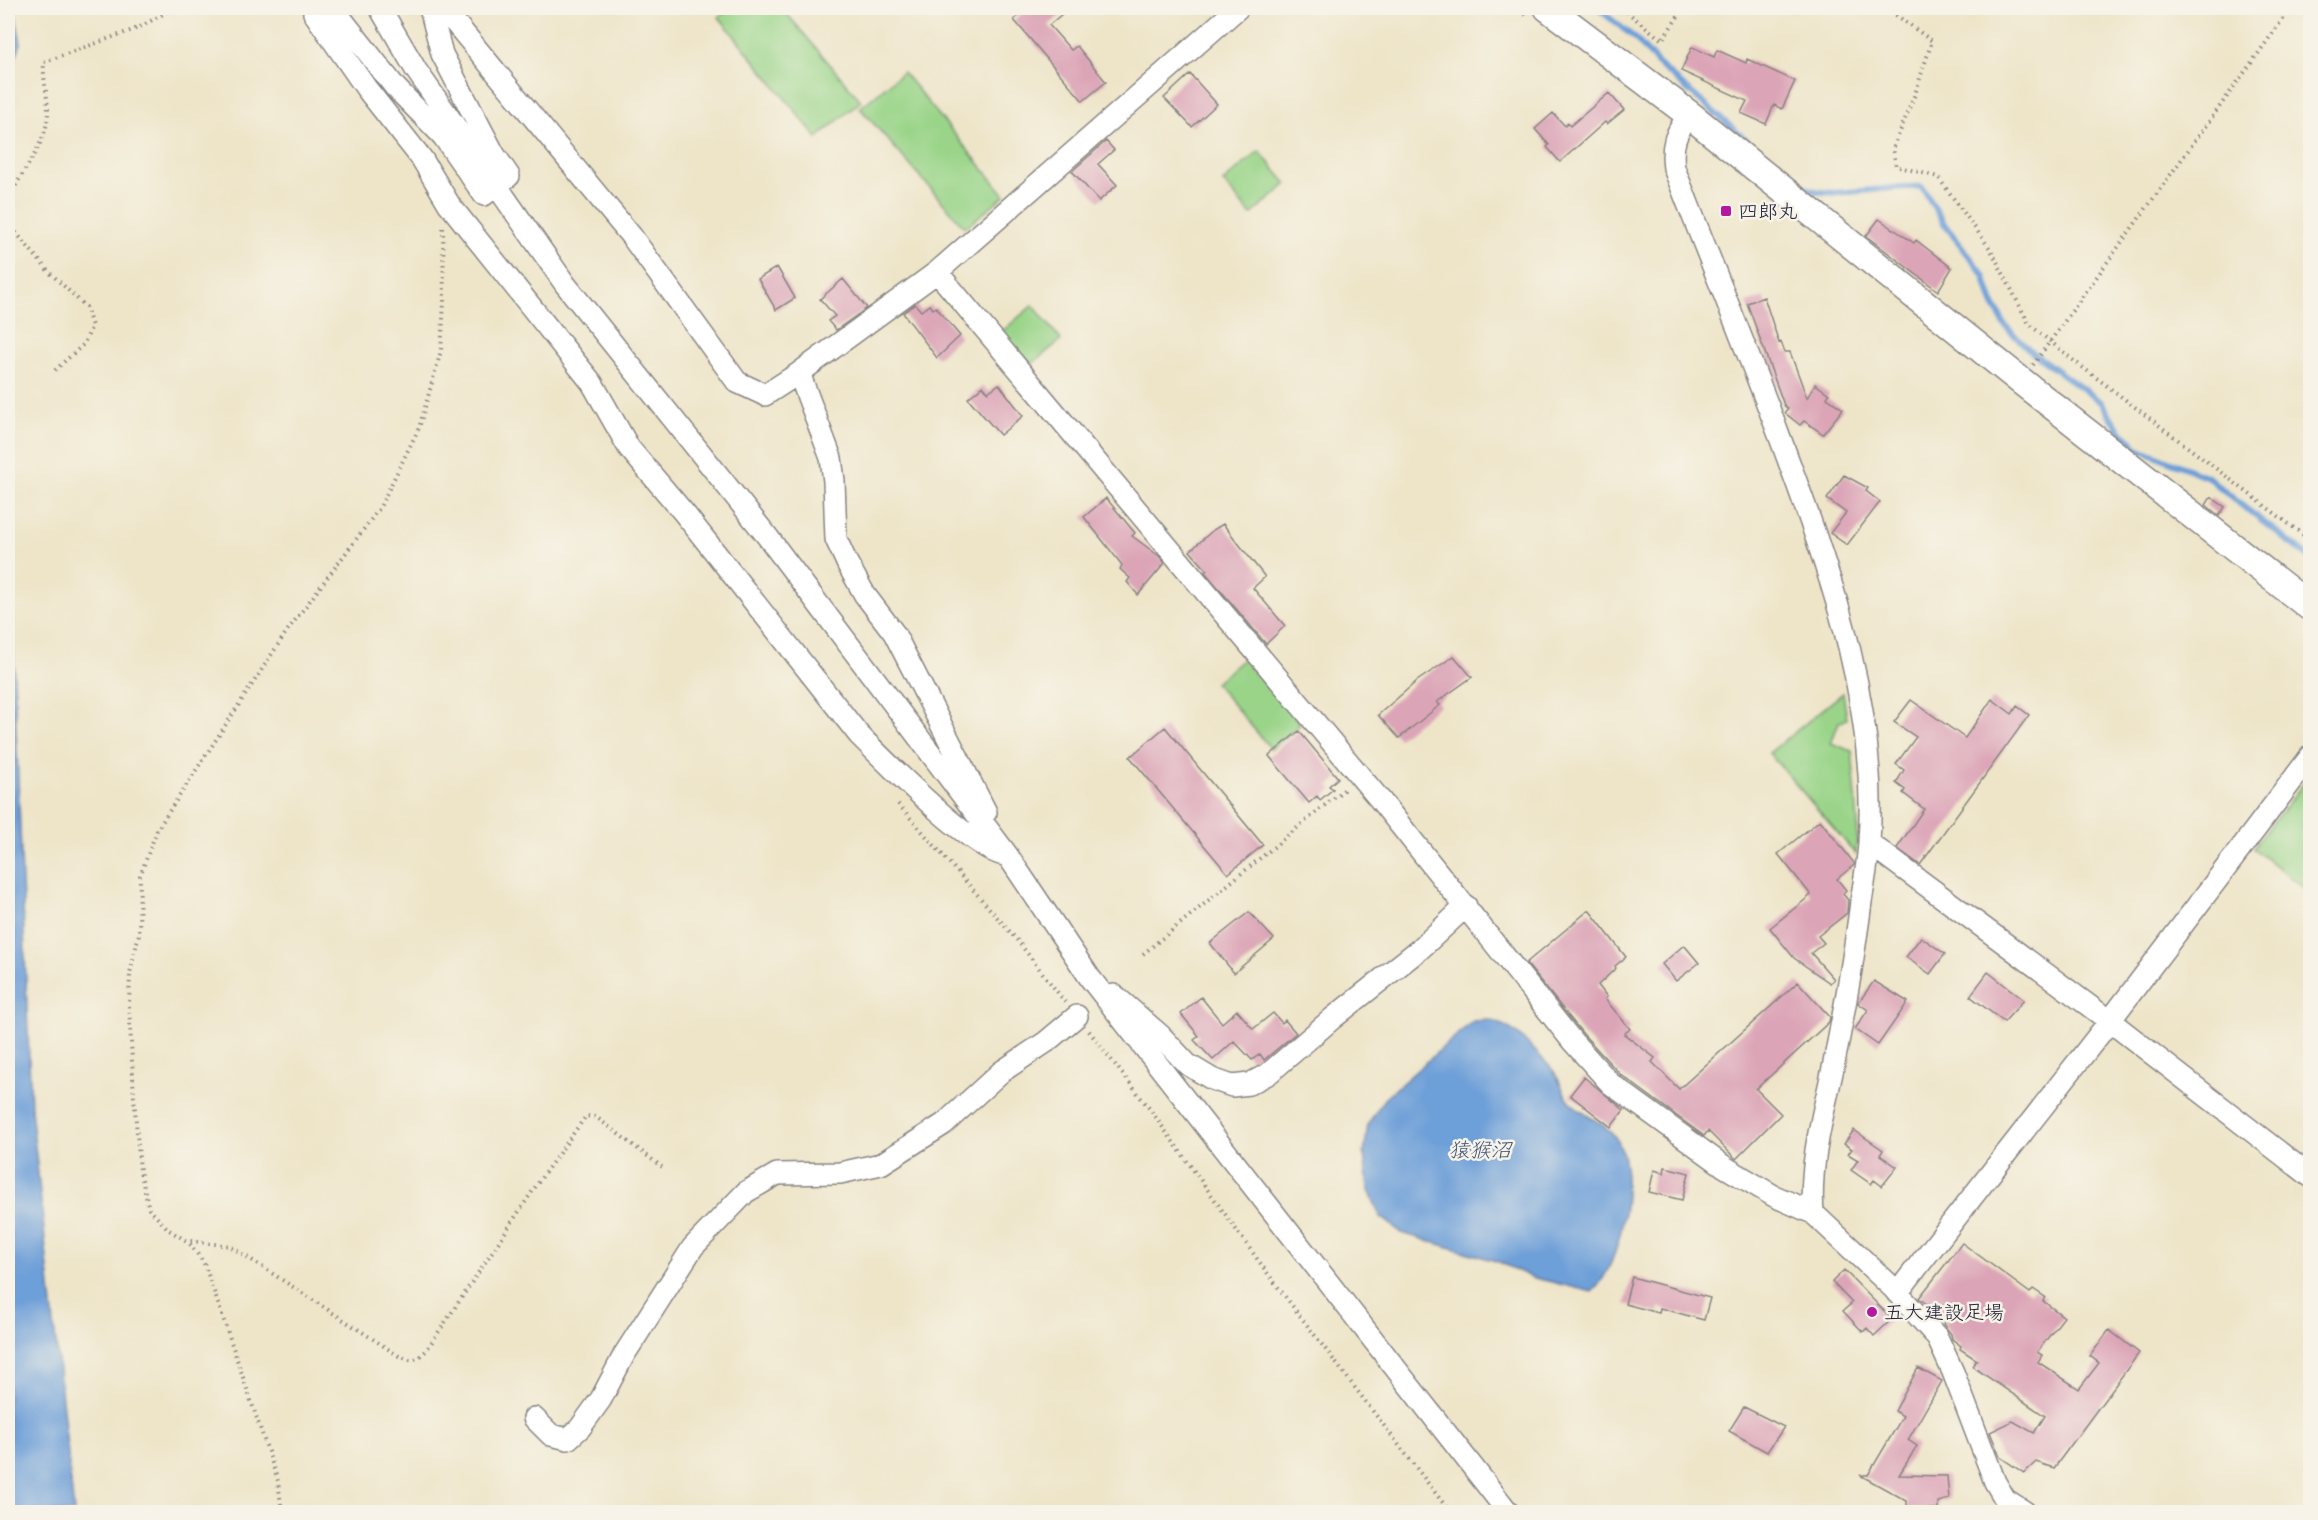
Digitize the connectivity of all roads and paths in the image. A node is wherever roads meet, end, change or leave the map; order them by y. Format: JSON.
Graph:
{"nodes":[{"id":1,"x":174,"y":8,"type":"edge"},
{"id":2,"x":317,"y":8,"type":"edge"},
{"id":3,"x":333,"y":8,"type":"edge"},
{"id":4,"x":380,"y":8,"type":"edge"},
{"id":5,"x":430,"y":8,"type":"edge"},
{"id":6,"x":443,"y":8,"type":"edge"},
{"id":7,"x":1238,"y":8,"type":"edge"},
{"id":8,"x":1548,"y":8,"type":"edge"},
{"id":9,"x":1622,"y":8,"type":"edge"},
{"id":10,"x":1684,"y":8,"type":"edge"},
{"id":11,"x":1886,"y":8,"type":"edge"},
{"id":12,"x":2291,"y":8,"type":"edge"},
{"id":13,"x":1690,"y":115,"type":"junction"},
{"id":14,"x":496,"y":186,"type":"junction"},
{"id":15,"x":8,"y":202,"type":"edge"},
{"id":16,"x":449,"y":204,"type":"junction"},
{"id":17,"x":8,"y":223,"type":"edge"},
{"id":18,"x":937,"y":272,"type":"junction"},
{"id":19,"x":2051,"y":343,"type":"junction"},
{"id":20,"x":2035,"y":363,"type":"dead end"},
{"id":21,"x":54,"y":371,"type":"dead end"},
{"id":22,"x":799,"y":372,"type":"junction"},
{"id":23,"x":2310,"y":540,"type":"edge"},
{"id":24,"x":2310,"y":607,"type":"edge"},
{"id":25,"x":2310,"y":757,"type":"edge"},
{"id":26,"x":1361,"y":776,"type":"junction"},
{"id":27,"x":894,"y":800,"type":"dead end"},
{"id":28,"x":1869,"y":843,"type":"junction"},
{"id":29,"x":1008,"y":856,"type":"junction"},
{"id":30,"x":1466,"y":906,"type":"junction"},
{"id":31,"x":1143,"y":954,"type":"dead end"},
{"id":32,"x":1105,"y":997,"type":"junction"},
{"id":33,"x":1077,"y":1016,"type":"junction"},
{"id":34,"x":2109,"y":1022,"type":"junction"},
{"id":35,"x":662,"y":1167,"type":"dead end"},
{"id":36,"x":2310,"y":1176,"type":"edge"},
{"id":37,"x":1813,"y":1213,"type":"junction"},
{"id":38,"x":190,"y":1244,"type":"dead end"},
{"id":39,"x":1898,"y":1293,"type":"junction"},
{"id":40,"x":534,"y":1418,"type":"dead end"},
{"id":41,"x":2003,"y":1505,"type":"edge"},
{"id":42,"x":282,"y":1512,"type":"edge"},
{"id":43,"x":1450,"y":1512,"type":"edge"},
{"id":44,"x":1508,"y":1512,"type":"edge"},
{"id":45,"x":2025,"y":1512,"type":"edge"}],
"edges":[{"from":1,"to":15,"type":"path"},
{"from":2,"to":16,"type":"street"},
{"from":3,"to":14,"type":"street"},
{"from":4,"to":14,"type":"street"},
{"from":5,"to":14,"type":"street"},
{"from":6,"to":22,"type":"street"},
{"from":7,"to":18,"type":"street"},
{"from":8,"to":13,"type":"street"},
{"from":9,"to":10,"type":"path"},
{"from":11,"to":19,"type":"path"},
{"from":12,"to":19,"type":"path"},
{"from":13,"to":24,"type":"street"},
{"from":13,"to":28,"type":"street"},
{"from":14,"to":29,"type":"street"},
{"from":16,"to":29,"type":"street"},
{"from":16,"to":35,"type":"path"},
{"from":17,"to":21,"type":"path"},
{"from":18,"to":22,"type":"street"},
{"from":18,"to":26,"type":"street"},
{"from":19,"to":20,"type":"path"},
{"from":19,"to":23,"type":"path"},
{"from":22,"to":29,"type":"street"},
{"from":25,"to":34,"type":"street"},
{"from":26,"to":30,"type":"street"},
{"from":26,"to":31,"type":"path"},
{"from":27,"to":33,"type":"path"},
{"from":28,"to":34,"type":"street"},
{"from":28,"to":37,"type":"street"},
{"from":29,"to":32,"type":"street"},
{"from":30,"to":32,"type":"street"},
{"from":30,"to":37,"type":"street"},
{"from":32,"to":44,"type":"street"},
{"from":33,"to":40,"type":"street"},
{"from":33,"to":43,"type":"path"},
{"from":34,"to":36,"type":"street"},
{"from":34,"to":39,"type":"street"},
{"from":37,"to":39,"type":"street"},
{"from":38,"to":42,"type":"path"},
{"from":39,"to":41,"type":"street"},
{"from":41,"to":45,"type":"street"}]}
